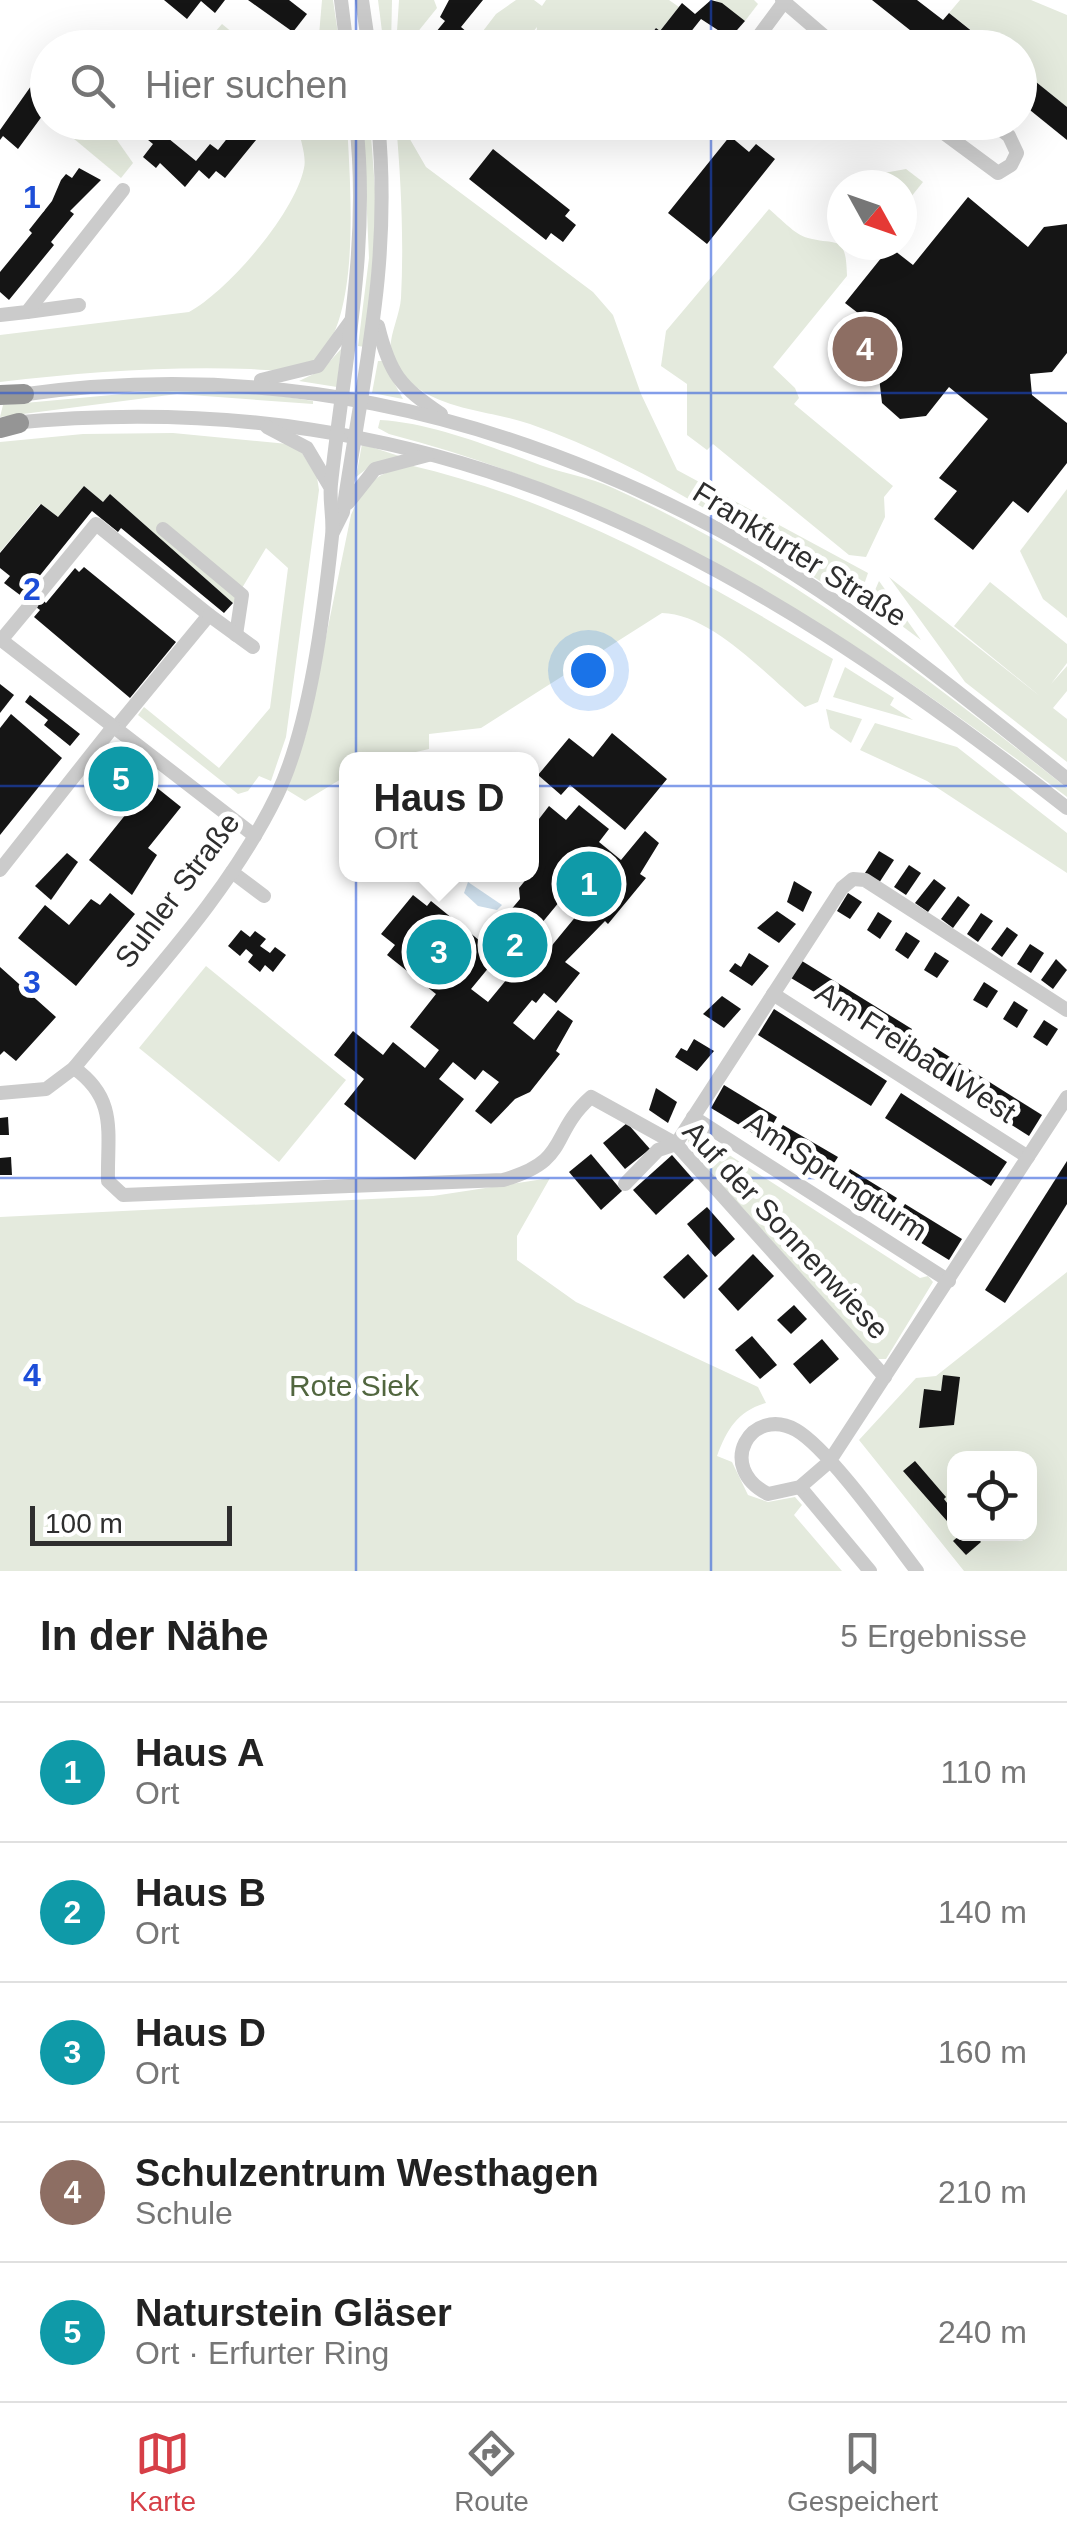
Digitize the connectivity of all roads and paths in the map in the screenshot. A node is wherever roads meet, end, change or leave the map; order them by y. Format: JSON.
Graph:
{"nodes":[{"id":1,"x":340,"y":0,"type":"edge"},
{"id":2,"x":362,"y":0,"type":"edge"},
{"id":3,"x":783,"y":1,"type":"edge"},
{"id":4,"x":344,"y":30,"type":"edge"},
{"id":5,"x":366,"y":30,"type":"edge"},
{"id":6,"x":763,"y":30,"type":"edge"},
{"id":7,"x":817,"y":30,"type":"edge"},
{"id":8,"x":357,"y":140,"type":"edge"},
{"id":9,"x":379,"y":140,"type":"edge"},
{"id":10,"x":953,"y":140,"type":"edge"},
{"id":11,"x":1011,"y":140,"type":"edge"},
{"id":12,"x":123,"y":190,"type":"dead end"},
{"id":13,"x":78,"y":305,"type":"dead end"},
{"id":14,"x":27,"y":312,"type":"junction"},
{"id":15,"x":355,"y":312,"type":"junction"},
{"id":16,"x":0,"y":315,"type":"edge"},
{"id":17,"x":376,"y":318,"type":"junction"},
{"id":18,"x":242,"y":383,"type":"junction"},
{"id":19,"x":24,"y":394,"type":"joint"},
{"id":20,"x":343,"y":396,"type":"junction"},
{"id":21,"x":0,"y":397,"type":"edge"},
{"id":22,"x":363,"y":400,"type":"junction"},
{"id":23,"x":450,"y":420,"type":"junction"},
{"id":24,"x":252,"y":421,"type":"junction"},
{"id":25,"x":6,"y":425,"type":"edge"},
{"id":26,"x":338,"y":432,"type":"junction"},
{"id":27,"x":356,"y":435,"type":"junction"},
{"id":28,"x":435,"y":454,"type":"junction"},
{"id":29,"x":330,"y":488,"type":"junction"},
{"id":30,"x":343,"y":512,"type":"junction"},
{"id":31,"x":163,"y":529,"type":"dead end"},
{"id":32,"x":332,"y":533,"type":"junction"},
{"id":33,"x":209,"y":614,"type":"junction"},
{"id":34,"x":236,"y":635,"type":"junction"},
{"id":35,"x":1,"y":639,"type":"edge"},
{"id":36,"x":252,"y":647,"type":"dead end"},
{"id":37,"x":114,"y":728,"type":"junction"},
{"id":38,"x":1067,"y":779,"type":"edge"},
{"id":39,"x":1067,"y":808,"type":"edge"},
{"id":40,"x":255,"y":836,"type":"junction"},
{"id":41,"x":0,"y":870,"type":"edge"},
{"id":42,"x":232,"y":872,"type":"junction"},
{"id":43,"x":264,"y":896,"type":"dead end"},
{"id":44,"x":773,"y":994,"type":"junction"},
{"id":45,"x":1067,"y":1010,"type":"edge"},
{"id":46,"x":74,"y":1068,"type":"junction"},
{"id":47,"x":0,"y":1093,"type":"edge"},
{"id":48,"x":1067,"y":1097,"type":"edge"},
{"id":49,"x":692,"y":1117,"type":"junction"},
{"id":50,"x":676,"y":1144,"type":"junction"},
{"id":51,"x":1028,"y":1157,"type":"junction"},
{"id":52,"x":626,"y":1184,"type":"dead end"},
{"id":53,"x":949,"y":1281,"type":"junction"},
{"id":54,"x":885,"y":1376,"type":"junction"},
{"id":55,"x":829,"y":1462,"type":"junction"},
{"id":56,"x":800,"y":1487,"type":"junction"},
{"id":57,"x":870,"y":1571,"type":"edge"},
{"id":58,"x":917,"y":1571,"type":"edge"}],
"edges":[{"from":1,"to":4,"type":"street"},
{"from":2,"to":5,"type":"street"},
{"from":3,"to":6,"type":"street"},
{"from":3,"to":7,"type":"street"},
{"from":8,"to":15,"type":"street","name":"Suhler Straße"},
{"from":9,"to":17,"type":"street","name":"Suhler Straße"},
{"from":10,"to":11,"type":"street"},
{"from":12,"to":14,"type":"street"},
{"from":13,"to":14,"type":"street"},
{"from":14,"to":16,"type":"street"},
{"from":15,"to":18,"type":"street"},
{"from":15,"to":20,"type":"street","name":"Suhler Straße"},
{"from":17,"to":22,"type":"street","name":"Suhler Straße"},
{"from":17,"to":23,"type":"street"},
{"from":18,"to":19,"type":"street","name":"Frankfurter Straße"},
{"from":18,"to":20,"type":"street","name":"Frankfurter Straße"},
{"from":19,"to":21,"type":"highway"},
{"from":20,"to":22,"type":"street","name":"Frankfurter Straße"},
{"from":20,"to":26,"type":"street","name":"Suhler Straße"},
{"from":22,"to":23,"type":"street","name":"Frankfurter Straße"},
{"from":22,"to":27,"type":"street","name":"Suhler Straße"},
{"from":23,"to":38,"type":"street","name":"Frankfurter Straße"},
{"from":24,"to":25,"type":"street","name":"Frankfurter Straße"},
{"from":24,"to":26,"type":"street","name":"Frankfurter Straße"},
{"from":24,"to":29,"type":"street"},
{"from":26,"to":27,"type":"street","name":"Frankfurter Straße"},
{"from":26,"to":29,"type":"street","name":"Suhler Straße"},
{"from":27,"to":28,"type":"street","name":"Frankfurter Straße"},
{"from":27,"to":30,"type":"street","name":"Suhler Straße"},
{"from":28,"to":30,"type":"street"},
{"from":28,"to":39,"type":"street","name":"Frankfurter Straße"},
{"from":29,"to":32,"type":"street","name":"Suhler Straße"},
{"from":30,"to":32,"type":"street","name":"Suhler Straße"},
{"from":31,"to":34,"type":"street"},
{"from":32,"to":40,"type":"street","name":"Suhler Straße"},
{"from":33,"to":34,"type":"street"},
{"from":33,"to":35,"type":"street"},
{"from":33,"to":37,"type":"street"},
{"from":34,"to":36,"type":"street"},
{"from":35,"to":37,"type":"street"},
{"from":37,"to":40,"type":"street"},
{"from":37,"to":41,"type":"street"},
{"from":40,"to":42,"type":"street","name":"Suhler Straße"},
{"from":42,"to":43,"type":"street"},
{"from":42,"to":46,"type":"street","name":"Suhler Straße"},
{"from":44,"to":45,"type":"street","name":"Am Freibad West"},
{"from":44,"to":49,"type":"street","name":"Am Freibad West"},
{"from":44,"to":51,"type":"street","name":"Am Freibad West"},
{"from":46,"to":47,"type":"street","name":"Suhler Straße"},
{"from":46,"to":50,"type":"street","name":"Auf der Sonnenwiese"},
{"from":48,"to":51,"type":"street","name":"Am Freibad West"},
{"from":49,"to":50,"type":"street","name":"Am Freibad West"},
{"from":49,"to":53,"type":"street","name":"Am Sprungturm"},
{"from":50,"to":52,"type":"street"},
{"from":50,"to":54,"type":"street","name":"Auf der Sonnenwiese"},
{"from":51,"to":53,"type":"street","name":"Am Freibad West"},
{"from":53,"to":54,"type":"street","name":"Am Freibad West"},
{"from":54,"to":55,"type":"street","name":"Am Freibad West"},
{"from":55,"to":56,"type":"street"},
{"from":55,"to":56,"type":"street"},
{"from":55,"to":58,"type":"street"},
{"from":56,"to":57,"type":"street"}]}
